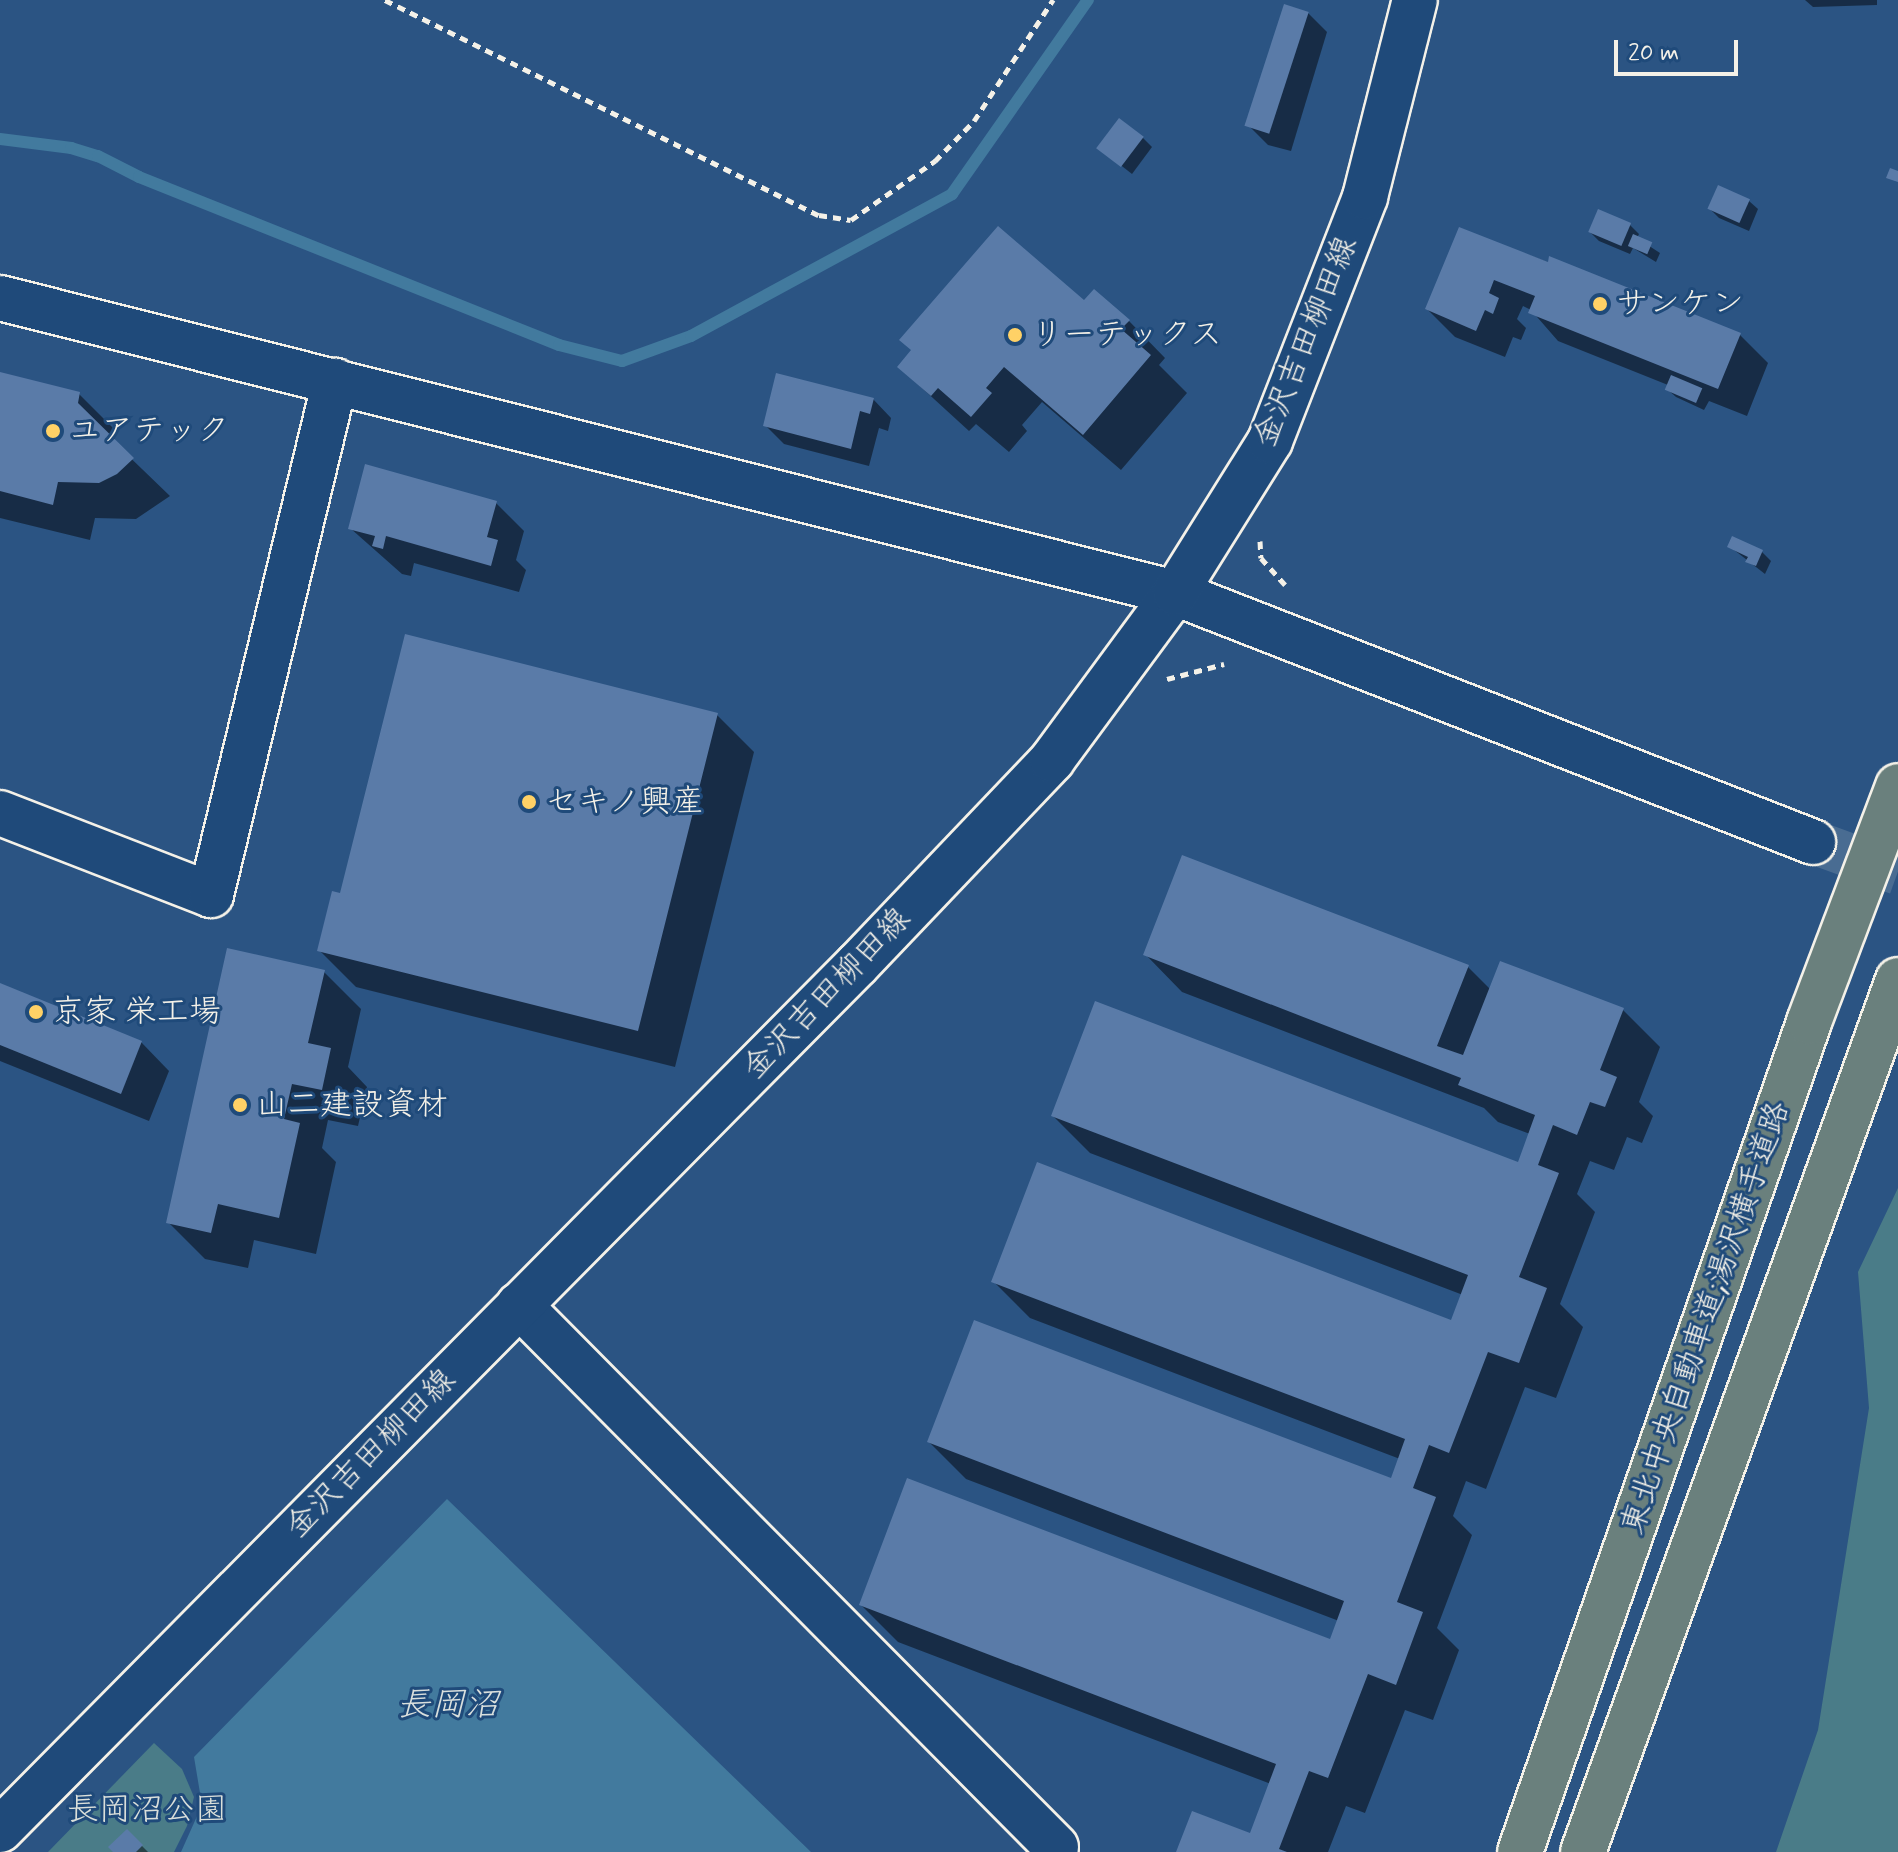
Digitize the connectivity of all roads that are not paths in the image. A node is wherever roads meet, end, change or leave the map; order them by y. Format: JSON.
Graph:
{"nodes":[{"id":1,"x":1415,"y":0,"type":"edge"},
{"id":2,"x":0,"y":298,"type":"edge"},
{"id":3,"x":335,"y":381,"type":"junction"},
{"id":4,"x":1175,"y":593,"type":"junction"},
{"id":5,"x":1898,"y":786,"type":"edge"},
{"id":6,"x":0,"y":813,"type":"edge"},
{"id":7,"x":1813,"y":842,"type":"tunnel mouth"},
{"id":8,"x":1898,"y":980,"type":"edge"},
{"id":9,"x":519,"y":1305,"type":"junction"},
{"id":10,"x":0,"y":1830,"type":"edge"},
{"id":11,"x":1056,"y":1847,"type":"dead end"},
{"id":12,"x":1520,"y":1852,"type":"edge"},
{"id":13,"x":1583,"y":1852,"type":"edge"}],
"edges":[{"from":1,"to":4,"type":"street","name":"金沢吉田柳田線"},
{"from":2,"to":3,"type":"street"},
{"from":3,"to":4,"type":"street"},
{"from":3,"to":6,"type":"street"},
{"from":4,"to":7,"type":"street"},
{"from":4,"to":9,"type":"street","name":"金沢吉田柳田線"},
{"from":5,"to":12,"type":"highway","name":"東北中央自動車道;湯沢横手道路"},
{"from":8,"to":13,"type":"highway","name":"東北中央自動車道;湯沢横手道路"},
{"from":9,"to":10,"type":"street","name":"金沢吉田柳田線"},
{"from":9,"to":11,"type":"street"}]}
